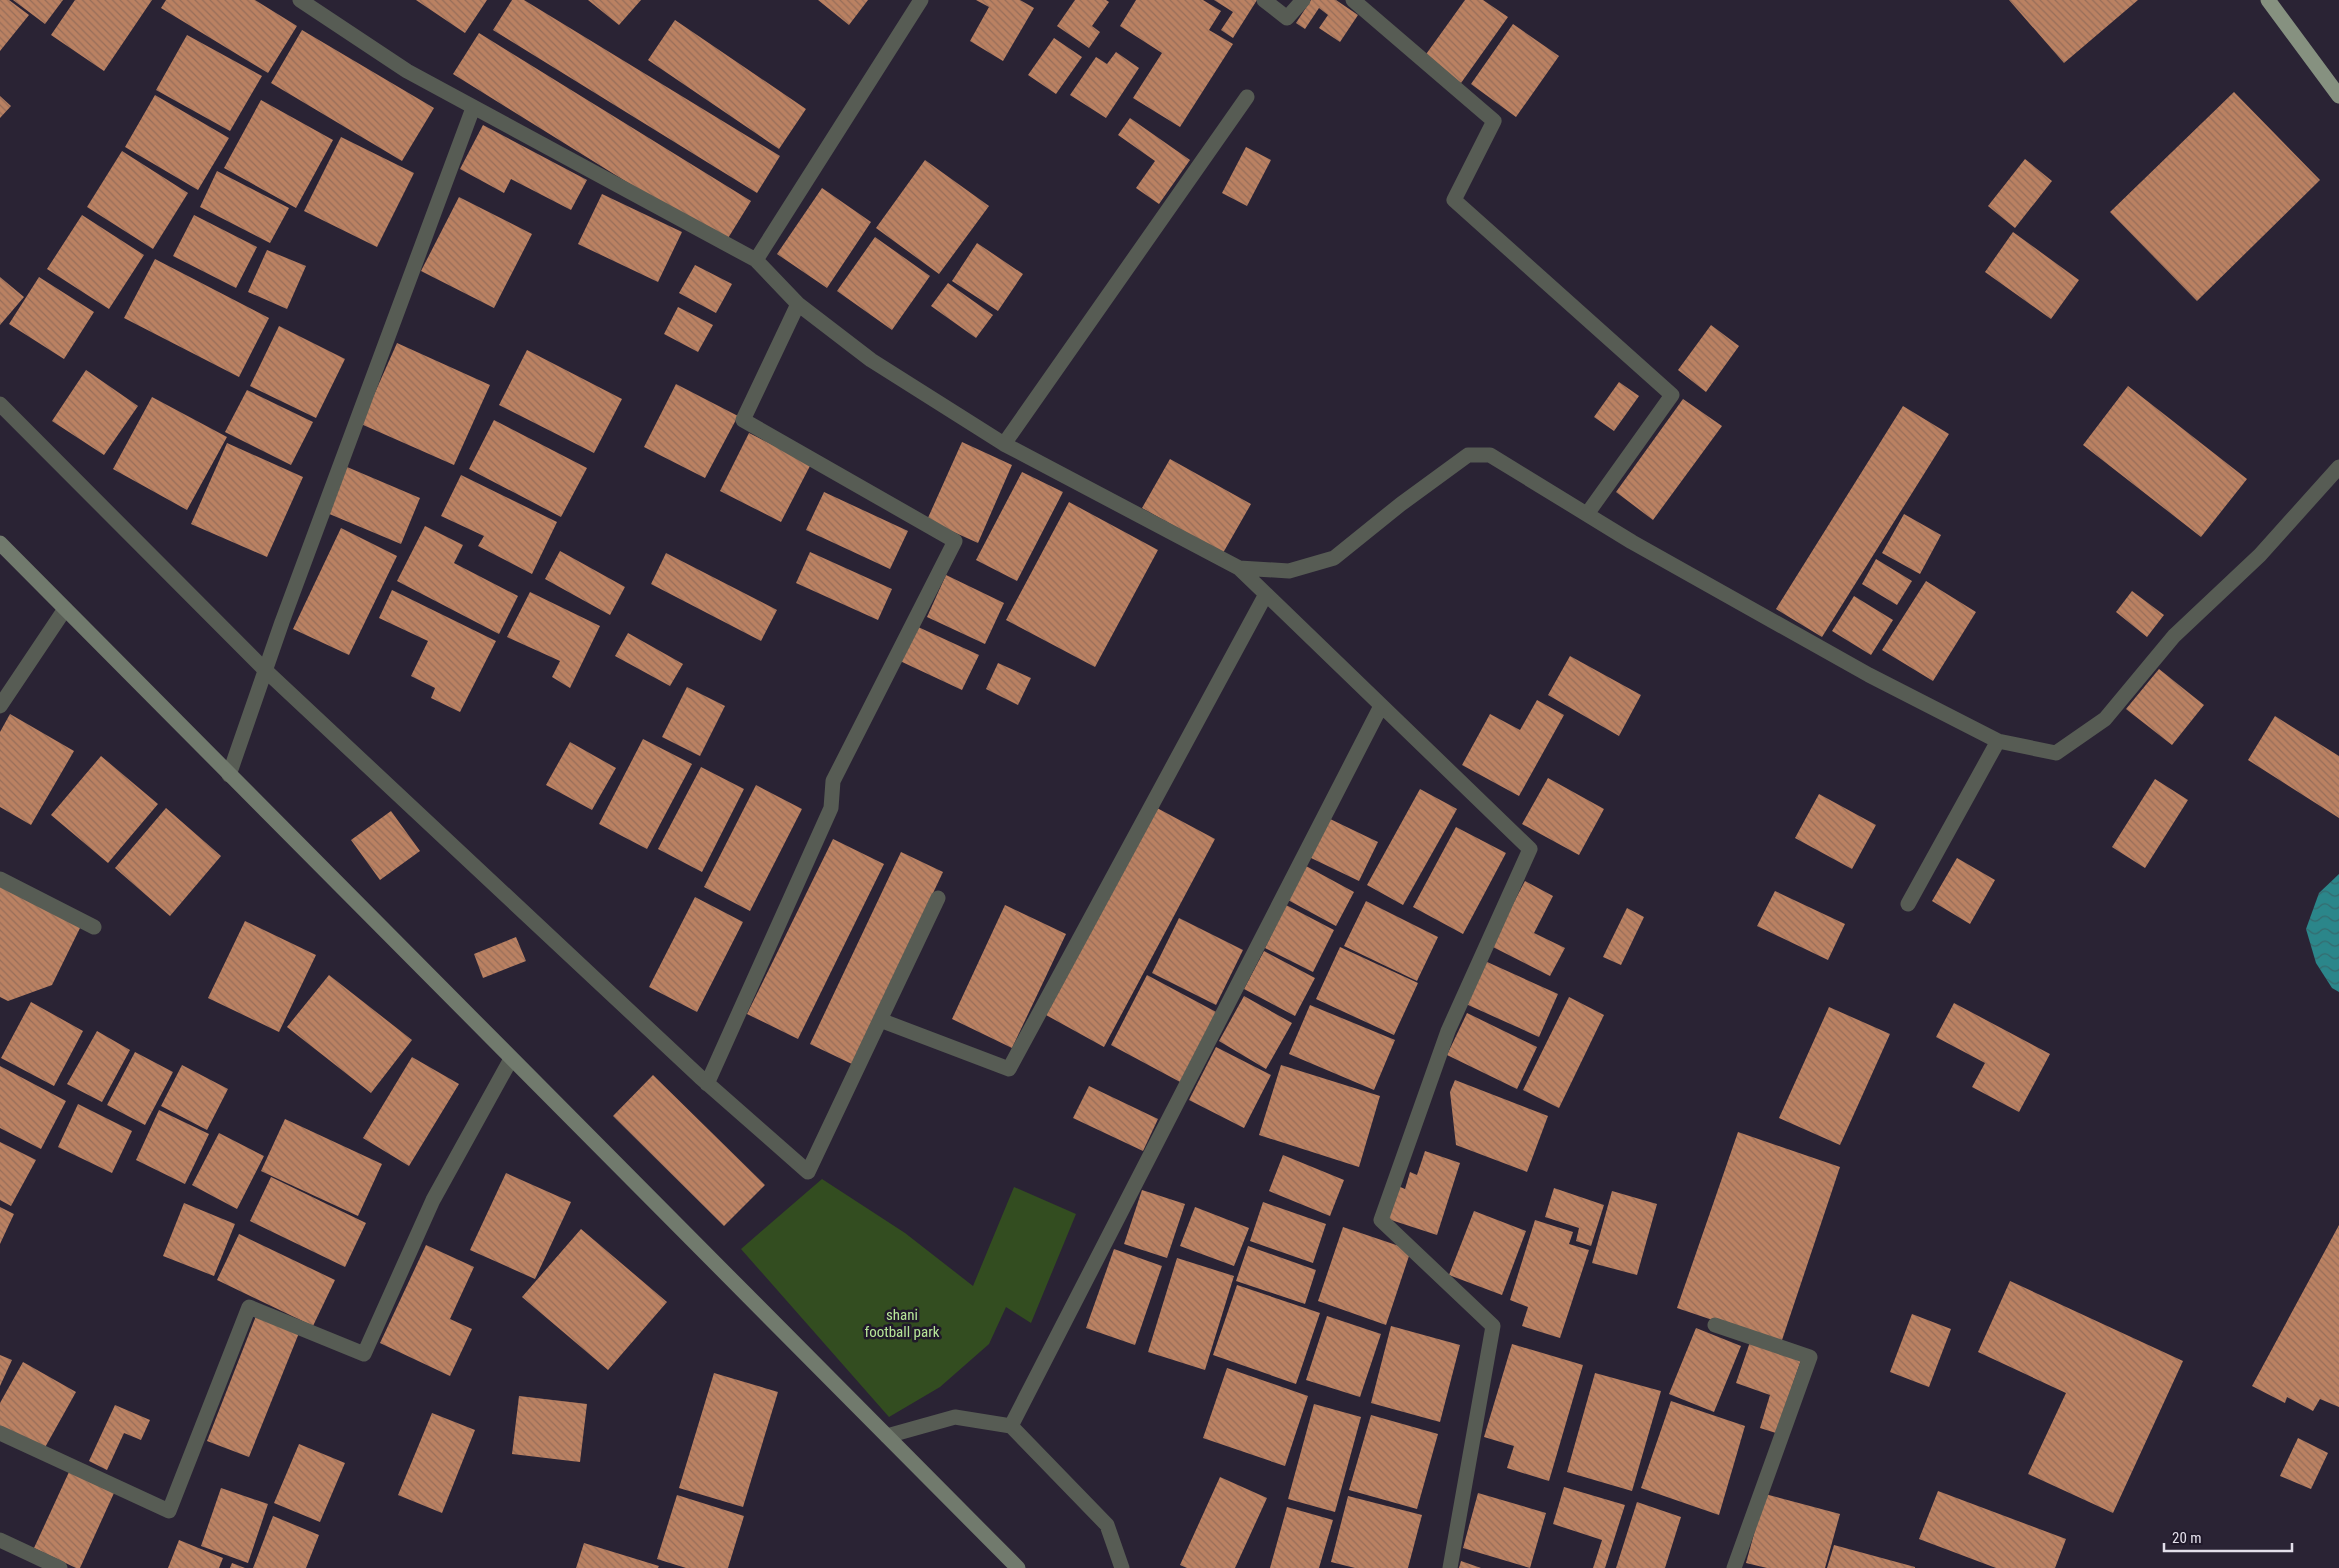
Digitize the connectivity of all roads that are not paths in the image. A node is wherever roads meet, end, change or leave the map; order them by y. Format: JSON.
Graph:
{"nodes":[{"id":1,"x":300,"y":0,"type":"edge"},
{"id":2,"x":921,"y":0,"type":"edge"},
{"id":3,"x":1264,"y":0,"type":"edge"},
{"id":4,"x":1303,"y":0,"type":"edge"},
{"id":5,"x":1353,"y":0,"type":"edge"},
{"id":6,"x":2268,"y":0,"type":"edge"},
{"id":7,"x":2339,"y":96,"type":"edge"},
{"id":8,"x":1247,"y":97,"type":"dead end"},
{"id":9,"x":473,"y":108,"type":"junction"},
{"id":10,"x":756,"y":260,"type":"junction"},
{"id":11,"x":798,"y":304,"type":"junction"},
{"id":12,"x":0,"y":404,"type":"edge"},
{"id":13,"x":1004,"y":444,"type":"junction"},
{"id":14,"x":2339,"y":467,"type":"edge"},
{"id":15,"x":1587,"y":514,"type":"junction"},
{"id":16,"x":0,"y":543,"type":"edge"},
{"id":17,"x":1239,"y":568,"type":"junction"},
{"id":18,"x":1266,"y":594,"type":"junction"},
{"id":19,"x":65,"y":609,"type":"junction"},
{"id":20,"x":265,"y":670,"type":"junction"},
{"id":21,"x":0,"y":706,"type":"edge"},
{"id":22,"x":1381,"y":706,"type":"junction"},
{"id":23,"x":1998,"y":742,"type":"junction"},
{"id":24,"x":229,"y":775,"type":"junction"},
{"id":25,"x":0,"y":879,"type":"edge"},
{"id":26,"x":938,"y":898,"type":"dead end"},
{"id":27,"x":1908,"y":904,"type":"dead end"},
{"id":28,"x":94,"y":927,"type":"dead end"},
{"id":29,"x":880,"y":1020,"type":"junction"},
{"id":30,"x":512,"y":1059,"type":"junction"},
{"id":31,"x":707,"y":1084,"type":"junction"},
{"id":32,"x":1715,"y":1325,"type":"dead end"},
{"id":33,"x":1011,"y":1426,"type":"junction"},
{"id":34,"x":0,"y":1433,"type":"edge"},
{"id":35,"x":887,"y":1436,"type":"junction"},
{"id":36,"x":0,"y":1540,"type":"edge"},
{"id":37,"x":60,"y":1568,"type":"edge"},
{"id":38,"x":1018,"y":1568,"type":"edge"},
{"id":39,"x":1122,"y":1568,"type":"edge"},
{"id":40,"x":1450,"y":1568,"type":"edge"},
{"id":41,"x":1734,"y":1568,"type":"edge"}],
"edges":[{"from":1,"to":9,"type":"street"},
{"from":2,"to":10,"type":"street"},
{"from":3,"to":4,"type":"street"},
{"from":5,"to":15,"type":"street"},
{"from":6,"to":7,"type":"main road"},
{"from":8,"to":13,"type":"street"},
{"from":9,"to":10,"type":"street"},
{"from":9,"to":20,"type":"street"},
{"from":10,"to":11,"type":"street"},
{"from":11,"to":13,"type":"street"},
{"from":11,"to":31,"type":"street"},
{"from":12,"to":20,"type":"street"},
{"from":13,"to":17,"type":"street"},
{"from":14,"to":23,"type":"street"},
{"from":15,"to":17,"type":"street"},
{"from":15,"to":23,"type":"street"},
{"from":16,"to":19,"type":"street"},
{"from":17,"to":18,"type":"street"},
{"from":18,"to":22,"type":"street"},
{"from":18,"to":29,"type":"street"},
{"from":19,"to":21,"type":"street"},
{"from":19,"to":24,"type":"street"},
{"from":20,"to":24,"type":"street"},
{"from":20,"to":31,"type":"street"},
{"from":22,"to":33,"type":"street"},
{"from":22,"to":40,"type":"street"},
{"from":23,"to":27,"type":"street"},
{"from":24,"to":30,"type":"street"},
{"from":25,"to":28,"type":"street"},
{"from":26,"to":29,"type":"street"},
{"from":29,"to":31,"type":"street"},
{"from":30,"to":34,"type":"street"},
{"from":30,"to":35,"type":"street"},
{"from":32,"to":41,"type":"street"},
{"from":33,"to":35,"type":"street"},
{"from":33,"to":39,"type":"street"},
{"from":35,"to":38,"type":"street"},
{"from":36,"to":37,"type":"street"}]}
